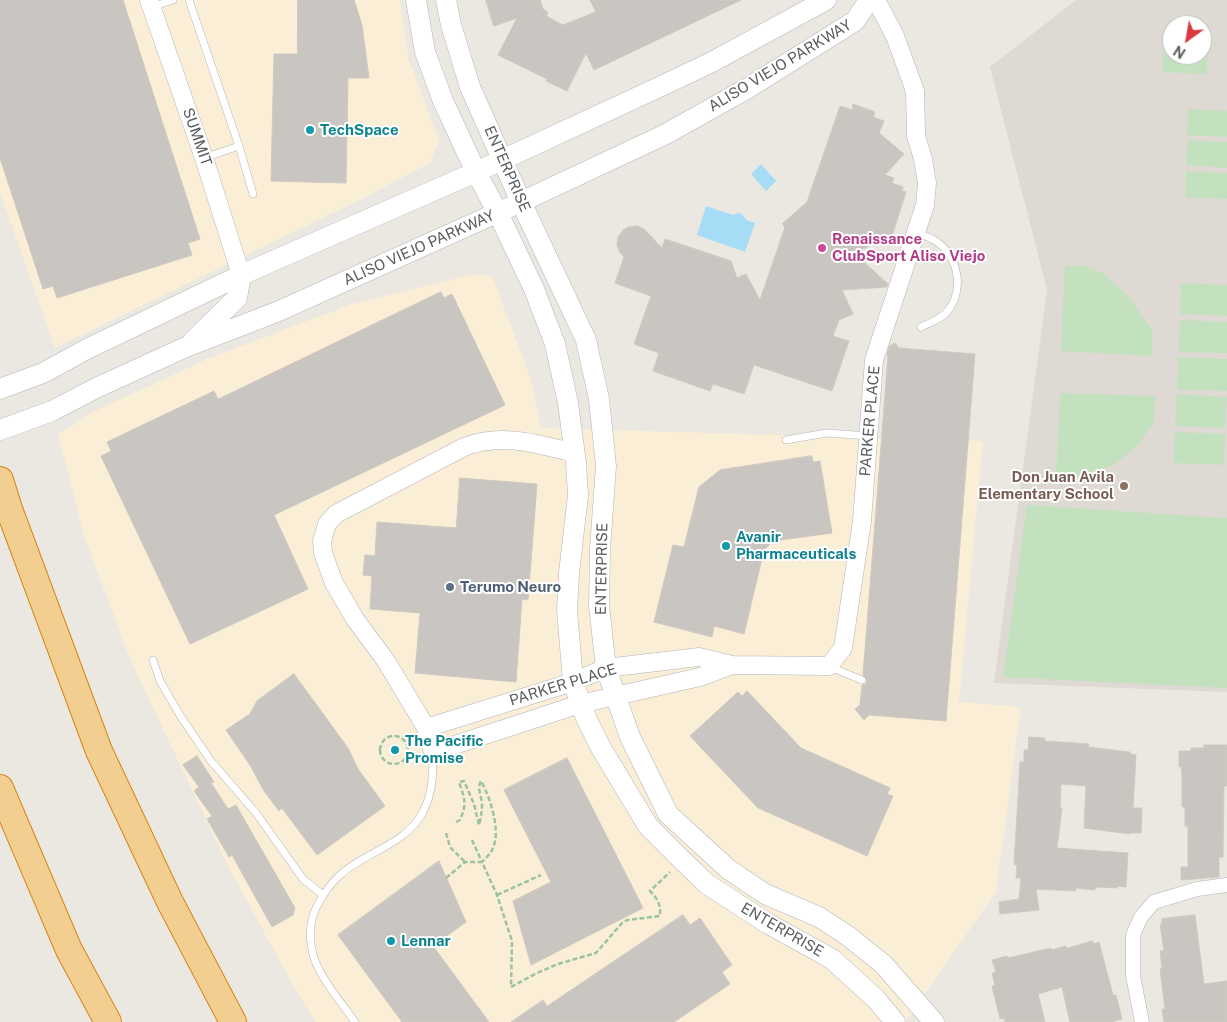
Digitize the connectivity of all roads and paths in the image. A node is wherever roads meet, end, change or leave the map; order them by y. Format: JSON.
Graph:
{"nodes":[{"id":1,"x":174,"y":0,"type":"edge"},
{"id":2,"x":189,"y":0,"type":"edge"},
{"id":3,"x":416,"y":0,"type":"edge"},
{"id":4,"x":446,"y":0,"type":"edge"},
{"id":5,"x":826,"y":0,"type":"edge"},
{"id":6,"x":869,"y":0,"type":"edge"},
{"id":7,"x":876,"y":0,"type":"edge"},
{"id":8,"x":150,"y":4,"type":"edge"},
{"id":9,"x":239,"y":146,"type":"junction"},
{"id":10,"x":204,"y":158,"type":"junction"},
{"id":11,"x":504,"y":160,"type":"junction"},
{"id":12,"x":476,"y":172,"type":"junction"},
{"id":13,"x":253,"y":194,"type":"dead end"},
{"id":14,"x":521,"y":202,"type":"junction"},
{"id":15,"x":498,"y":212,"type":"junction"},
{"id":16,"x":916,"y":232,"type":"junction"},
{"id":17,"x":242,"y":275,"type":"junction"},
{"id":18,"x":921,"y":327,"type":"dead end"},
{"id":19,"x":186,"y":347,"type":"junction"},
{"id":20,"x":0,"y":389,"type":"edge"},
{"id":21,"x":0,"y":430,"type":"edge"},
{"id":22,"x":868,"y":436,"type":"junction"},
{"id":23,"x":786,"y":440,"type":"dead end"},
{"id":24,"x":575,"y":453,"type":"junction"},
{"id":25,"x":0,"y":480,"type":"edge"},
{"id":26,"x":153,"y":660,"type":"dead end"},
{"id":27,"x":732,"y":664,"type":"junction"},
{"id":28,"x":829,"y":666,"type":"junction"},
{"id":29,"x":606,"y":668,"type":"junction"},
{"id":30,"x":862,"y":680,"type":"dead end"},
{"id":31,"x":573,"y":682,"type":"junction"},
{"id":32,"x":615,"y":695,"type":"junction"},
{"id":33,"x":580,"y":704,"type":"junction"},
{"id":34,"x":426,"y":728,"type":"junction"},
{"id":35,"x":402,"y":732,"type":"dead end"},
{"id":36,"x":400,"y":738,"type":"junction"},
{"id":37,"x":433,"y":752,"type":"junction"},
{"id":38,"x":406,"y":757,"type":"junction"},
{"id":39,"x":411,"y":761,"type":"dead end"},
{"id":40,"x":0,"y":788,"type":"edge"},
{"id":41,"x":456,"y":822,"type":"dead end"},
{"id":42,"x":446,"y":833,"type":"dead end"},
{"id":43,"x":472,"y":840,"type":"dead end"},
{"id":44,"x":465,"y":862,"type":"junction"},
{"id":45,"x":482,"y":862,"type":"junction"},
{"id":46,"x":672,"y":870,"type":"dead end"},
{"id":47,"x":541,"y":875,"type":"dead end"},
{"id":48,"x":446,"y":878,"type":"dead end"},
{"id":49,"x":1227,"y":885,"type":"edge"},
{"id":50,"x":323,"y":895,"type":"junction"},
{"id":51,"x":498,"y":895,"type":"junction"},
{"id":52,"x":108,"y":1022,"type":"edge"},
{"id":53,"x":233,"y":1022,"type":"edge"},
{"id":54,"x":355,"y":1022,"type":"edge"},
{"id":55,"x":895,"y":1022,"type":"edge"},
{"id":56,"x":934,"y":1022,"type":"edge"},
{"id":57,"x":1142,"y":1022,"type":"edge"}],
"edges":[{"from":1,"to":8,"type":"lane"},
{"from":2,"to":9,"type":"lane"},
{"from":3,"to":12,"type":"main road","name":"ENTERPRISE"},
{"from":4,"to":11,"type":"main road","name":"ENTERPRISE"},
{"from":5,"to":11,"type":"main road"},
{"from":6,"to":14,"type":"main road","name":"ALISO VIEJO PARKWAY"},
{"from":7,"to":16,"type":"street","name":"PARKER PLACE"},
{"from":8,"to":10,"type":"street","name":"SUMMIT"},
{"from":9,"to":10,"type":"lane"},
{"from":9,"to":13,"type":"lane"},
{"from":10,"to":17,"type":"street","name":"SUMMIT"},
{"from":11,"to":12,"type":"main road"},
{"from":11,"to":14,"type":"main road","name":"ENTERPRISE"},
{"from":12,"to":15,"type":"main road","name":"ENTERPRISE"},
{"from":12,"to":17,"type":"main road"},
{"from":14,"to":15,"type":"main road","name":"ALISO VIEJO PARKWAY"},
{"from":14,"to":29,"type":"main road","name":"ENTERPRISE"},
{"from":15,"to":19,"type":"main road","name":"ALISO VIEJO PARKWAY"},
{"from":15,"to":24,"type":"main road","name":"ENTERPRISE"},
{"from":16,"to":18,"type":"lane"},
{"from":16,"to":22,"type":"street","name":"PARKER PLACE"},
{"from":17,"to":19,"type":"main road"},
{"from":17,"to":20,"type":"main road"},
{"from":19,"to":21,"type":"main road","name":"ALISO VIEJO PARKWAY"},
{"from":22,"to":23,"type":"lane"},
{"from":22,"to":28,"type":"street","name":"PARKER PLACE"},
{"from":24,"to":31,"type":"main road","name":"ENTERPRISE"},
{"from":24,"to":34,"type":"street"},
{"from":25,"to":53,"type":"highway"},
{"from":26,"to":50,"type":"lane"},
{"from":27,"to":28,"type":"street","name":"PARKER PLACE"},
{"from":27,"to":29,"type":"street","name":"PARKER PLACE"},
{"from":27,"to":32,"type":"street","name":"PARKER PLACE"},
{"from":28,"to":30,"type":"lane"},
{"from":29,"to":31,"type":"street","name":"PARKER PLACE"},
{"from":29,"to":32,"type":"main road","name":"ENTERPRISE"},
{"from":31,"to":33,"type":"main road","name":"ENTERPRISE"},
{"from":31,"to":34,"type":"street","name":"PARKER PLACE"},
{"from":32,"to":33,"type":"street","name":"PARKER PLACE"},
{"from":32,"to":56,"type":"main road","name":"ENTERPRISE"},
{"from":33,"to":37,"type":"street","name":"PARKER PLACE"},
{"from":33,"to":55,"type":"main road","name":"ENTERPRISE"},
{"from":34,"to":37,"type":"street"},
{"from":35,"to":36,"type":"path"},
{"from":36,"to":38,"type":"path"},
{"from":36,"to":38,"type":"path"},
{"from":37,"to":50,"type":"lane"},
{"from":38,"to":39,"type":"path"},
{"from":40,"to":52,"type":"highway"},
{"from":41,"to":45,"type":"path"},
{"from":42,"to":44,"type":"path"},
{"from":43,"to":45,"type":"path"},
{"from":44,"to":45,"type":"path"},
{"from":44,"to":48,"type":"path"},
{"from":45,"to":51,"type":"path"},
{"from":46,"to":51,"type":"path"},
{"from":47,"to":51,"type":"path"},
{"from":49,"to":57,"type":"street"},
{"from":50,"to":54,"type":"lane"}]}
